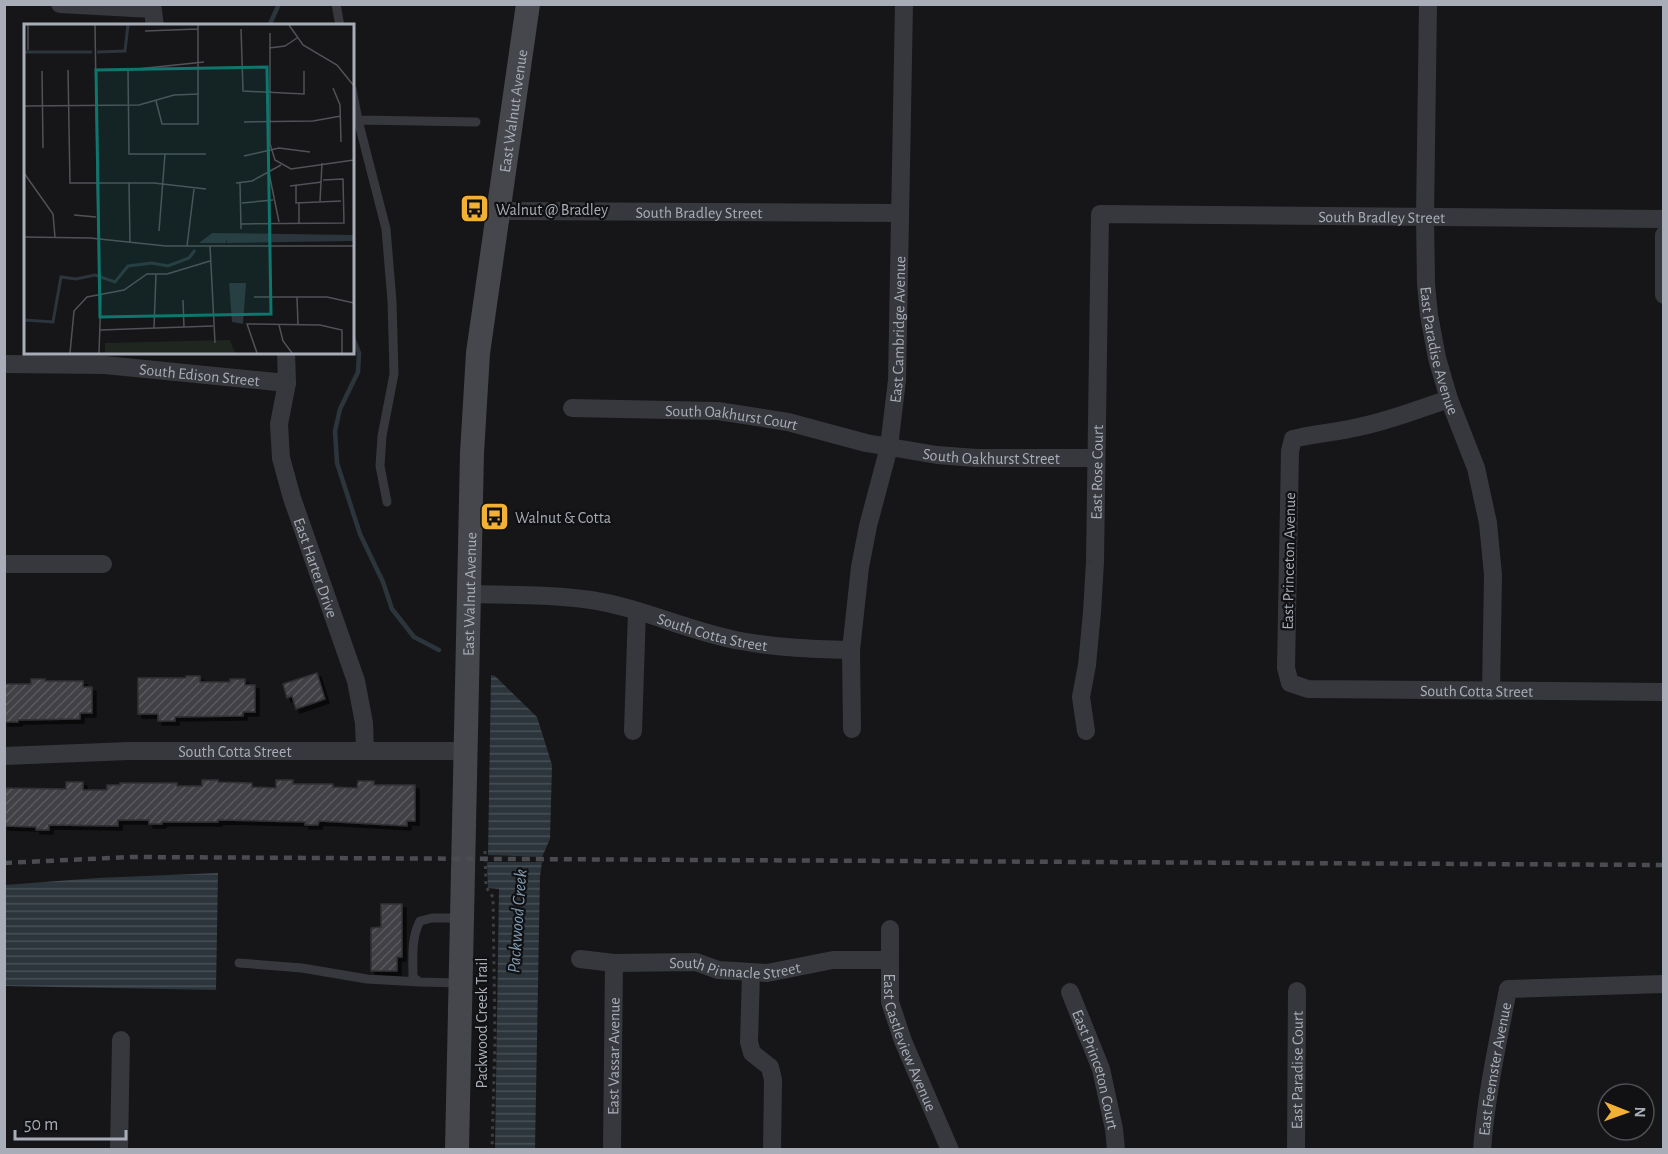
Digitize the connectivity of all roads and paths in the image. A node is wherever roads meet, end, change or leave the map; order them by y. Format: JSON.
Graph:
{"nodes":[{"id":1,"x":60,"y":4,"type":"edge"},
{"id":2,"x":336,"y":4,"type":"edge"},
{"id":3,"x":528,"y":4,"type":"edge"},
{"id":4,"x":904,"y":4,"type":"edge"},
{"id":5,"x":1428,"y":4,"type":"edge"},
{"id":6,"x":153,"y":13,"type":"edge"},
{"id":7,"x":338,"y":15,"type":"junction"},
{"id":8,"x":333,"y":24,"type":"edge"},
{"id":9,"x":340,"y":24,"type":"edge"},
{"id":10,"x":354,"y":99,"type":"edge"},
{"id":11,"x":358,"y":120,"type":"junction"},
{"id":12,"x":476,"y":122,"type":"dead end"},
{"id":13,"x":498,"y":211,"type":"junction"},
{"id":14,"x":899,"y":213,"type":"junction"},
{"id":15,"x":1100,"y":214,"type":"joint"},
{"id":16,"x":1425,"y":216,"type":"junction"},
{"id":17,"x":1664,"y":219,"type":"edge"},
{"id":18,"x":1664,"y":235,"type":"edge"},
{"id":19,"x":1664,"y":294,"type":"edge"},
{"id":20,"x":286,"y":354,"type":"edge"},
{"id":21,"x":4,"y":364,"type":"edge"},
{"id":22,"x":287,"y":383,"type":"junction"},
{"id":23,"x":1449,"y":399,"type":"junction"},
{"id":24,"x":572,"y":408,"type":"dead end"},
{"id":25,"x":889,"y":447,"type":"junction"},
{"id":26,"x":1095,"y":458,"type":"junction"},
{"id":27,"x":387,"y":502,"type":"dead end"},
{"id":28,"x":4,"y":564,"type":"edge"},
{"id":29,"x":104,"y":564,"type":"dead end"},
{"id":30,"x":468,"y":594,"type":"junction"},
{"id":31,"x":637,"y":610,"type":"junction"},
{"id":32,"x":851,"y":650,"type":"junction"},
{"id":33,"x":1290,"y":683,"type":"joint"},
{"id":34,"x":1491,"y":691,"type":"junction"},
{"id":35,"x":1664,"y":692,"type":"edge"},
{"id":36,"x":852,"y":729,"type":"dead end"},
{"id":37,"x":633,"y":731,"type":"dead end"},
{"id":38,"x":1086,"y":731,"type":"dead end"},
{"id":39,"x":365,"y":750,"type":"junction"},
{"id":40,"x":465,"y":751,"type":"junction"},
{"id":41,"x":4,"y":756,"type":"edge"},
{"id":42,"x":485,"y":850,"type":"dead end"},
{"id":43,"x":461,"y":918,"type":"junction"},
{"id":44,"x":890,"y":929,"type":"dead end"},
{"id":45,"x":580,"y":959,"type":"dead end"},
{"id":46,"x":890,"y":960,"type":"junction"},
{"id":47,"x":239,"y":963,"type":"dead end"},
{"id":48,"x":614,"y":963,"type":"junction"},
{"id":49,"x":751,"y":973,"type":"junction"},
{"id":50,"x":419,"y":982,"type":"junction"},
{"id":51,"x":460,"y":983,"type":"junction"},
{"id":52,"x":1664,"y":984,"type":"edge"},
{"id":53,"x":1297,"y":991,"type":"dead end"},
{"id":54,"x":1070,"y":992,"type":"dead end"},
{"id":55,"x":121,"y":1040,"type":"dead end"},
{"id":56,"x":119,"y":1149,"type":"edge"},
{"id":57,"x":457,"y":1149,"type":"edge"},
{"id":58,"x":492,"y":1149,"type":"edge"},
{"id":59,"x":612,"y":1149,"type":"edge"},
{"id":60,"x":772,"y":1149,"type":"edge"},
{"id":61,"x":950,"y":1149,"type":"edge"},
{"id":62,"x":1116,"y":1149,"type":"edge"},
{"id":63,"x":1296,"y":1149,"type":"edge"},
{"id":64,"x":1482,"y":1149,"type":"edge"}],
"edges":[{"from":1,"to":6,"type":"street"},
{"from":2,"to":7,"type":"lane"},
{"from":3,"to":13,"type":"main road","name":"East Walnut Avenue"},
{"from":4,"to":14,"type":"street","name":"East Cambridge Avenue"},
{"from":5,"to":16,"type":"street","name":"East Paradise Avenue"},
{"from":7,"to":8,"type":"lane"},
{"from":7,"to":9,"type":"lane"},
{"from":10,"to":11,"type":"lane"},
{"from":11,"to":12,"type":"lane"},
{"from":11,"to":27,"type":"lane"},
{"from":13,"to":14,"type":"street","name":"South Bradley Street"},
{"from":13,"to":30,"type":"main road","name":"East Walnut Avenue"},
{"from":14,"to":25,"type":"street","name":"East Cambridge Avenue"},
{"from":15,"to":16,"type":"street","name":"South Bradley Street"},
{"from":15,"to":26,"type":"street","name":"East Rose Court"},
{"from":16,"to":17,"type":"street","name":"South Bradley Street"},
{"from":16,"to":23,"type":"street","name":"East Paradise Avenue"},
{"from":18,"to":19,"type":"street"},
{"from":20,"to":22,"type":"street","name":"East Harter Drive"},
{"from":21,"to":22,"type":"street","name":"South Edison Street"},
{"from":22,"to":39,"type":"street","name":"East Harter Drive"},
{"from":23,"to":33,"type":"street","name":"East Princeton Avenue"},
{"from":23,"to":34,"type":"street","name":"East Paradise Avenue"},
{"from":24,"to":25,"type":"street","name":"South Oakhurst Court"},
{"from":25,"to":26,"type":"street","name":"South Oakhurst Street"},
{"from":25,"to":32,"type":"street","name":"East Cambridge Avenue"},
{"from":26,"to":38,"type":"street","name":"East Rose Court"},
{"from":28,"to":29,"type":"street"},
{"from":30,"to":31,"type":"street","name":"South Cotta Street"},
{"from":30,"to":40,"type":"main road","name":"East Walnut Avenue"},
{"from":31,"to":32,"type":"street","name":"South Cotta Street"},
{"from":31,"to":37,"type":"street"},
{"from":32,"to":36,"type":"street","name":"East Cambridge Avenue"},
{"from":33,"to":34,"type":"street","name":"South Cotta Street"},
{"from":34,"to":35,"type":"street","name":"South Cotta Street"},
{"from":39,"to":40,"type":"street","name":"South Cotta Street"},
{"from":39,"to":41,"type":"street","name":"South Cotta Street"},
{"from":40,"to":43,"type":"main road","name":"East Walnut Avenue"},
{"from":42,"to":58,"type":"path","name":"Packwood Creek Trail"},
{"from":43,"to":50,"type":"lane"},
{"from":43,"to":51,"type":"main road","name":"East Walnut Avenue"},
{"from":44,"to":46,"type":"street","name":"East Castleview Avenue"},
{"from":45,"to":48,"type":"street","name":"South Pinnacle Street"},
{"from":46,"to":49,"type":"street","name":"South Pinnacle Street"},
{"from":46,"to":61,"type":"street","name":"East Castleview Avenue"},
{"from":47,"to":50,"type":"lane"},
{"from":48,"to":49,"type":"street","name":"South Pinnacle Street"},
{"from":48,"to":59,"type":"street","name":"East Vassar Avenue"},
{"from":49,"to":60,"type":"street"},
{"from":50,"to":51,"type":"lane"},
{"from":51,"to":57,"type":"main road","name":"East Walnut Avenue"},
{"from":52,"to":64,"type":"street","name":"East Feemster Avenue"},
{"from":53,"to":63,"type":"street","name":"East Paradise Court"},
{"from":54,"to":62,"type":"street","name":"East Princeton Court"},
{"from":55,"to":56,"type":"street"}]}
